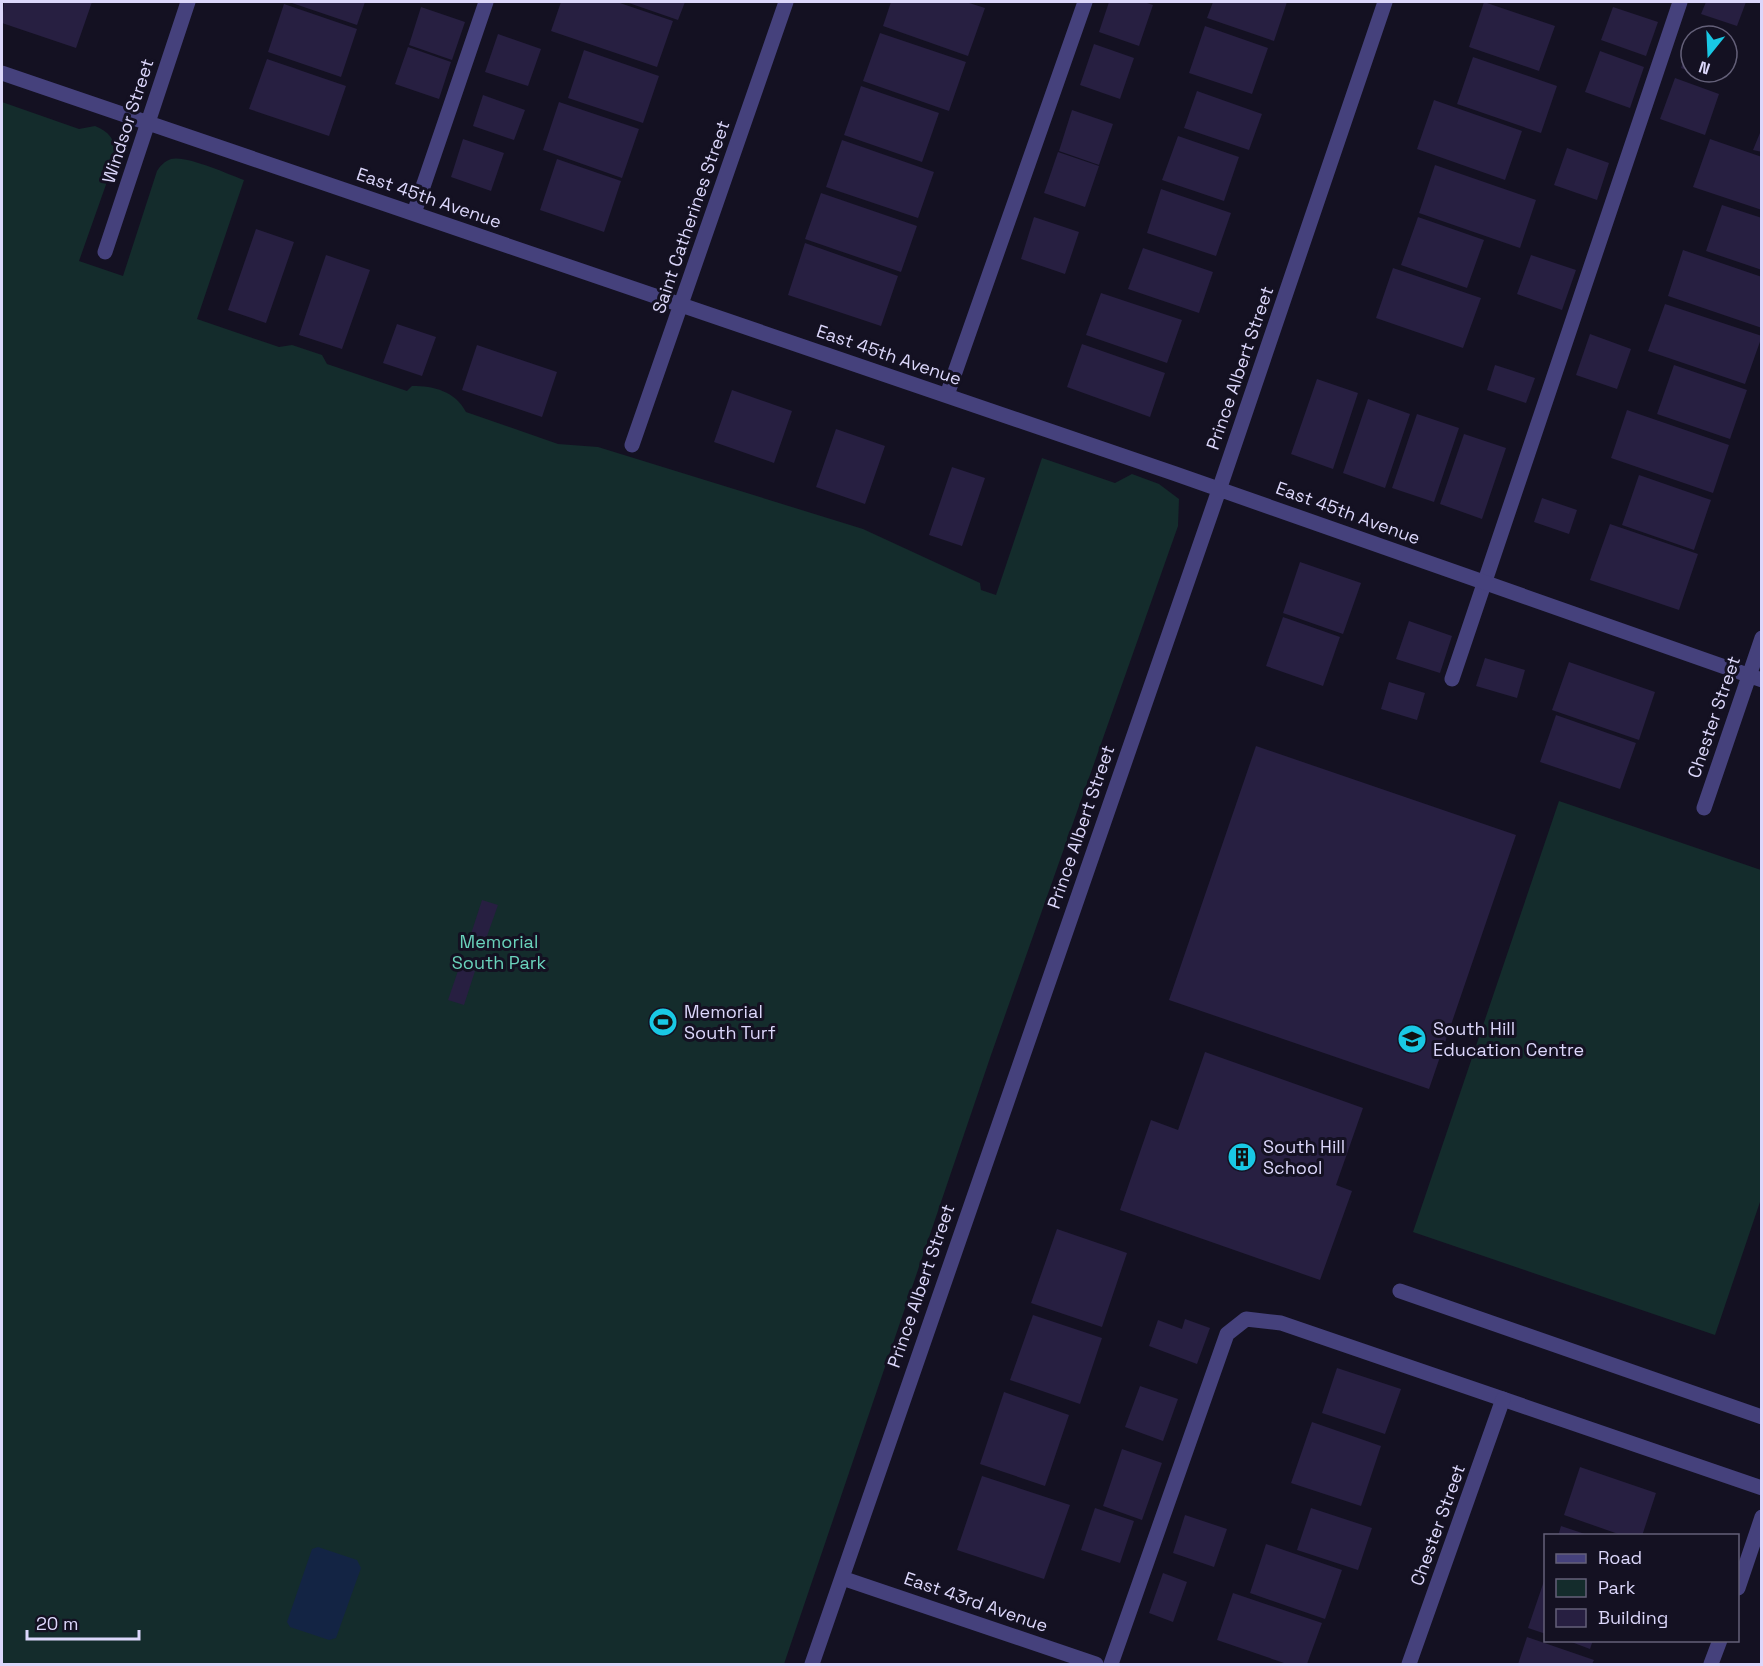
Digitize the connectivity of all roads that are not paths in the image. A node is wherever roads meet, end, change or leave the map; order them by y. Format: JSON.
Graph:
{"nodes":[{"id":1,"x":188,"y":2,"type":"edge"},
{"id":2,"x":486,"y":2,"type":"edge"},
{"id":3,"x":786,"y":2,"type":"edge"},
{"id":4,"x":1084,"y":2,"type":"edge"},
{"id":5,"x":1385,"y":2,"type":"edge"},
{"id":6,"x":1680,"y":2,"type":"edge"},
{"id":7,"x":2,"y":73,"type":"edge"},
{"id":8,"x":148,"y":123,"type":"junction"},
{"id":9,"x":414,"y":213,"type":"junction"},
{"id":10,"x":105,"y":252,"type":"dead end"},
{"id":11,"x":681,"y":305,"type":"junction"},
{"id":12,"x":947,"y":395,"type":"junction"},
{"id":13,"x":632,"y":445,"type":"dead end"},
{"id":14,"x":1219,"y":490,"type":"junction"},
{"id":15,"x":1485,"y":583,"type":"junction"},
{"id":16,"x":1761,"y":638,"type":"edge"},
{"id":17,"x":1755,"y":678,"type":"edge"},
{"id":18,"x":1452,"y":679,"type":"dead end"},
{"id":19,"x":1704,"y":808,"type":"dead end"},
{"id":20,"x":1400,"y":1291,"type":"dead end"},
{"id":21,"x":1503,"y":1399,"type":"junction"},
{"id":22,"x":1761,"y":1417,"type":"edge"},
{"id":23,"x":1761,"y":1488,"type":"edge"},
{"id":24,"x":1761,"y":1517,"type":"edge"},
{"id":25,"x":842,"y":1578,"type":"junction"},
{"id":26,"x":1739,"y":1582,"type":"edge"},
{"id":27,"x":1720,"y":1642,"type":"edge"},
{"id":28,"x":812,"y":1665,"type":"edge"},
{"id":29,"x":1096,"y":1665,"type":"edge"},
{"id":30,"x":1111,"y":1665,"type":"edge"},
{"id":31,"x":1409,"y":1665,"type":"edge"},
{"id":32,"x":1712,"y":1665,"type":"edge"}],
"edges":[{"from":1,"to":8,"type":"street","name":"Windsor Street"},
{"from":2,"to":9,"type":"street"},
{"from":3,"to":11,"type":"street","name":"Saint Catherines Street"},
{"from":4,"to":12,"type":"street"},
{"from":5,"to":14,"type":"street","name":"Prince Albert Street"},
{"from":6,"to":15,"type":"street"},
{"from":7,"to":8,"type":"street","name":"East 45th Avenue"},
{"from":8,"to":9,"type":"street","name":"East 45th Avenue"},
{"from":8,"to":10,"type":"street","name":"Windsor Street"},
{"from":9,"to":11,"type":"street","name":"East 45th Avenue"},
{"from":11,"to":12,"type":"street","name":"East 45th Avenue"},
{"from":11,"to":13,"type":"street","name":"Saint Catherines Street"},
{"from":12,"to":14,"type":"street","name":"East 45th Avenue"},
{"from":14,"to":15,"type":"street","name":"East 45th Avenue"},
{"from":14,"to":25,"type":"street","name":"Prince Albert Street"},
{"from":15,"to":17,"type":"street","name":"East 45th Avenue"},
{"from":15,"to":18,"type":"street"},
{"from":16,"to":17,"type":"street","name":"Chester Street"},
{"from":17,"to":19,"type":"street","name":"Chester Street"},
{"from":20,"to":22,"type":"street"},
{"from":21,"to":23,"type":"street"},
{"from":21,"to":30,"type":"street"},
{"from":21,"to":31,"type":"street","name":"Chester Street"},
{"from":24,"to":26,"type":"street"},
{"from":25,"to":28,"type":"street","name":"Prince Albert Street"},
{"from":25,"to":29,"type":"street","name":"East 43rd Avenue"},
{"from":27,"to":32,"type":"street"}]}
